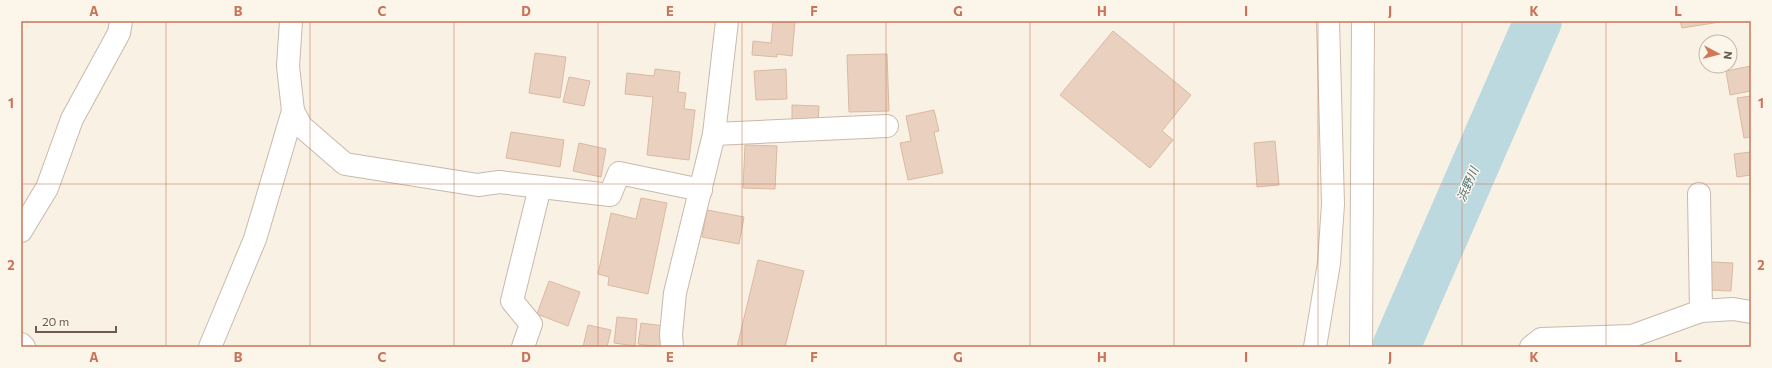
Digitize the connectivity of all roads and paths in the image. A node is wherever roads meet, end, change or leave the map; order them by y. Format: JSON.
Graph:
{"nodes":[{"id":1,"x":122,"y":21,"type":"edge"},
{"id":2,"x":291,"y":21,"type":"edge"},
{"id":3,"x":728,"y":21,"type":"edge"},
{"id":4,"x":1328,"y":21,"type":"edge"},
{"id":5,"x":1363,"y":21,"type":"edge"},
{"id":6,"x":293,"y":111,"type":"junction"},
{"id":7,"x":887,"y":126,"type":"dead end"},
{"id":8,"x":714,"y":134,"type":"junction"},
{"id":9,"x":540,"y":187,"type":"junction"},
{"id":10,"x":701,"y":190,"type":"junction"},
{"id":11,"x":1699,"y":194,"type":"dead end"},
{"id":12,"x":21,"y":231,"type":"edge"},
{"id":13,"x":1701,"y":311,"type":"junction"},
{"id":14,"x":1751,"y":312,"type":"edge"},
{"id":15,"x":1361,"y":338,"type":"edge"},
{"id":16,"x":21,"y":344,"type":"edge"},
{"id":17,"x":24,"y":347,"type":"edge"},
{"id":18,"x":210,"y":347,"type":"edge"},
{"id":19,"x":522,"y":347,"type":"edge"},
{"id":20,"x":672,"y":347,"type":"edge"},
{"id":21,"x":1315,"y":347,"type":"edge"},
{"id":22,"x":1531,"y":347,"type":"edge"}],
"edges":[{"from":1,"to":12,"type":"street"},
{"from":2,"to":6,"type":"street"},
{"from":3,"to":8,"type":"street"},
{"from":4,"to":21,"type":"street"},
{"from":5,"to":15,"type":"street"},
{"from":6,"to":9,"type":"street"},
{"from":6,"to":18,"type":"street"},
{"from":7,"to":8,"type":"street"},
{"from":8,"to":10,"type":"street"},
{"from":9,"to":10,"type":"street"},
{"from":9,"to":19,"type":"street"},
{"from":10,"to":20,"type":"street"},
{"from":11,"to":13,"type":"street"},
{"from":13,"to":14,"type":"street"},
{"from":13,"to":22,"type":"street"},
{"from":16,"to":17,"type":"street"}]}
